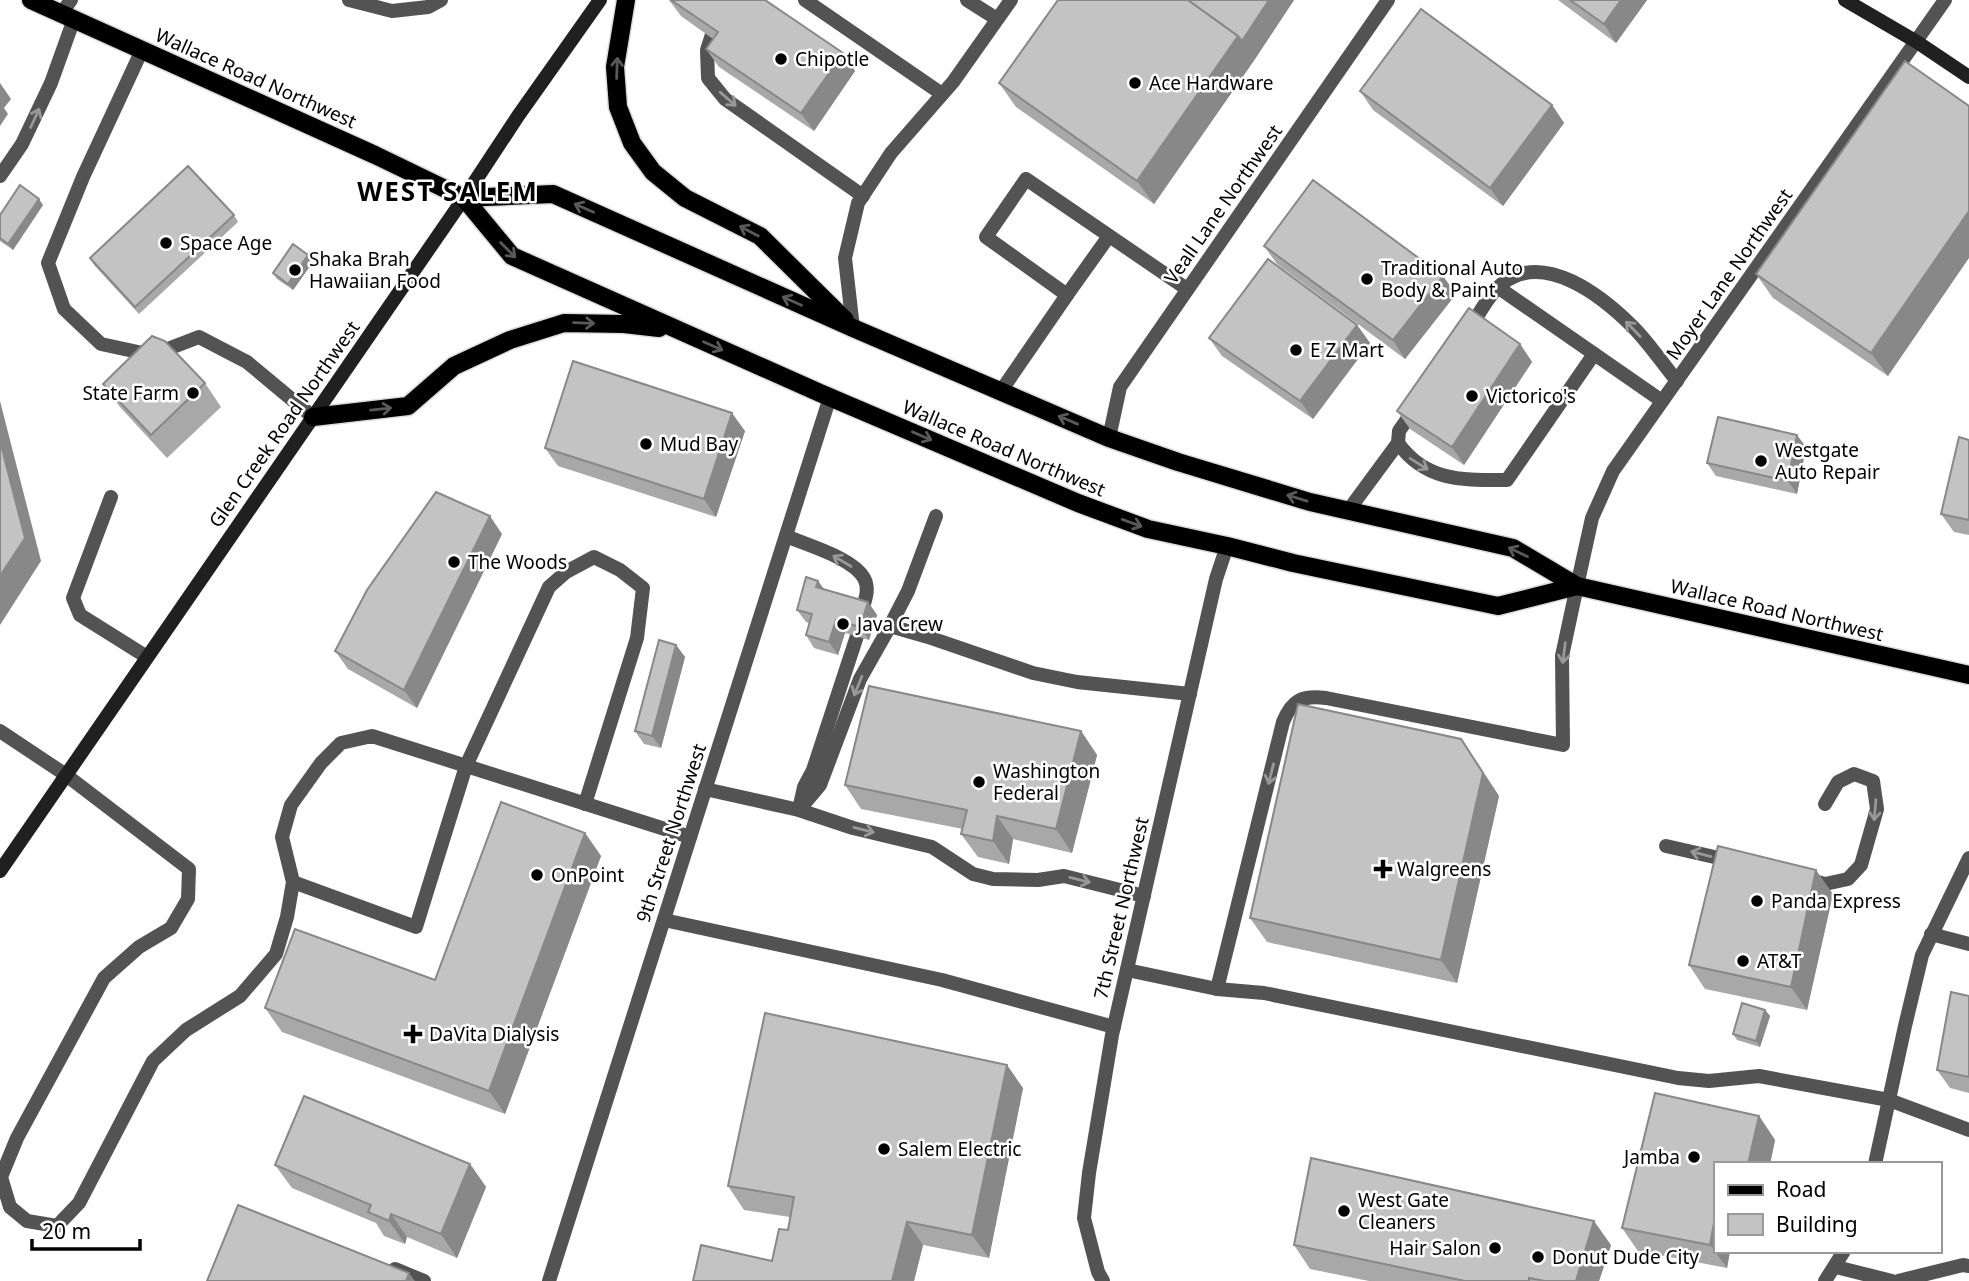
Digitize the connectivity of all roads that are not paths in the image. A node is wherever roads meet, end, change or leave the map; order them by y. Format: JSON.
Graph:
{"nodes":[{"id":1,"x":30,"y":0,"type":"edge"},
{"id":2,"x":349,"y":0,"type":"edge"},
{"id":3,"x":441,"y":0,"type":"edge"},
{"id":4,"x":600,"y":0,"type":"edge"},
{"id":5,"x":626,"y":0,"type":"edge"},
{"id":6,"x":737,"y":0,"type":"edge"},
{"id":7,"x":805,"y":0,"type":"edge"},
{"id":8,"x":967,"y":0,"type":"edge"},
{"id":9,"x":1011,"y":0,"type":"edge"},
{"id":10,"x":1388,"y":0,"type":"edge"},
{"id":11,"x":1845,"y":0,"type":"edge"},
{"id":12,"x":1945,"y":0,"type":"edge"},
{"id":13,"x":69,"y":11,"type":"edge"},
{"id":14,"x":997,"y":19,"type":"junction"},
{"id":15,"x":1917,"y":42,"type":"junction"},
{"id":16,"x":142,"y":50,"type":"junction"},
{"id":17,"x":1969,"y":77,"type":"edge"},
{"id":18,"x":942,"y":94,"type":"junction"},
{"id":19,"x":0,"y":176,"type":"edge"},
{"id":20,"x":863,"y":196,"type":"junction"},
{"id":21,"x":464,"y":198,"type":"junction"},
{"id":22,"x":1109,"y":236,"type":"junction"},
{"id":23,"x":1499,"y":288,"type":"junction"},
{"id":24,"x":1187,"y":289,"type":"junction"},
{"id":25,"x":1067,"y":295,"type":"junction"},
{"id":26,"x":853,"y":328,"type":"junction"},
{"id":27,"x":676,"y":329,"type":"junction"},
{"id":28,"x":1460,"y":343,"type":"edge"},
{"id":29,"x":1594,"y":354,"type":"junction"},
{"id":30,"x":1676,"y":381,"type":"junction"},
{"id":31,"x":1001,"y":391,"type":"junction"},
{"id":32,"x":830,"y":397,"type":"junction"},
{"id":33,"x":1422,"y":398,"type":"edge"},
{"id":34,"x":1662,"y":401,"type":"junction"},
{"id":35,"x":313,"y":417,"type":"junction"},
{"id":36,"x":1109,"y":438,"type":"junction"},
{"id":37,"x":1398,"y":443,"type":"junction"},
{"id":38,"x":111,"y":497,"type":"dead end"},
{"id":39,"x":1348,"y":511,"type":"junction"},
{"id":40,"x":936,"y":516,"type":"dead end"},
{"id":41,"x":786,"y":536,"type":"junction"},
{"id":42,"x":1227,"y":546,"type":"junction"},
{"id":43,"x":1577,"y":586,"type":"junction"},
{"id":44,"x":862,"y":611,"type":"edge"},
{"id":45,"x":890,"y":626,"type":"junction"},
{"id":46,"x":856,"y":636,"type":"edge"},
{"id":47,"x":147,"y":657,"type":"junction"},
{"id":48,"x":1969,"y":675,"type":"edge"},
{"id":49,"x":1190,"y":694,"type":"junction"},
{"id":50,"x":0,"y":731,"type":"edge"},
{"id":51,"x":466,"y":766,"type":"junction"},
{"id":52,"x":66,"y":775,"type":"junction"},
{"id":53,"x":705,"y":789,"type":"junction"},
{"id":54,"x":585,"y":804,"type":"junction"},
{"id":55,"x":1825,"y":804,"type":"dead end"},
{"id":56,"x":799,"y":810,"type":"junction"},
{"id":57,"x":690,"y":837,"type":"junction"},
{"id":58,"x":1666,"y":846,"type":"dead end"},
{"id":59,"x":1969,"y":858,"type":"edge"},
{"id":60,"x":1746,"y":865,"type":"edge"},
{"id":61,"x":0,"y":871,"type":"edge"},
{"id":62,"x":1799,"y":878,"type":"edge"},
{"id":63,"x":293,"y":882,"type":"junction"},
{"id":64,"x":1144,"y":896,"type":"junction"},
{"id":65,"x":664,"y":920,"type":"junction"},
{"id":66,"x":1931,"y":934,"type":"junction"},
{"id":67,"x":1969,"y":944,"type":"edge"},
{"id":68,"x":1127,"y":970,"type":"junction"},
{"id":69,"x":1217,"y":989,"type":"junction"},
{"id":70,"x":1114,"y":1027,"type":"junction"},
{"id":71,"x":1889,"y":1100,"type":"junction"},
{"id":72,"x":1969,"y":1130,"type":"edge"},
{"id":73,"x":1875,"y":1162,"type":"edge"},
{"id":74,"x":1843,"y":1253,"type":"edge"},
{"id":75,"x":386,"y":1265,"type":"edge"},
{"id":76,"x":1969,"y":1266,"type":"edge"},
{"id":77,"x":1836,"y":1267,"type":"junction"},
{"id":78,"x":1912,"y":1279,"type":"edge"},
{"id":79,"x":424,"y":1281,"type":"edge"},
{"id":80,"x":549,"y":1281,"type":"edge"},
{"id":81,"x":1103,"y":1281,"type":"edge"},
{"id":82,"x":1825,"y":1281,"type":"edge"},
{"id":83,"x":1892,"y":1281,"type":"edge"},
{"id":84,"x":1898,"y":1281,"type":"edge"}],
"edges":[{"from":1,"to":13,"type":"main road","name":"Wallace Road Northwest"},
{"from":2,"to":3,"type":"street"},
{"from":4,"to":21,"type":"main road","name":"Glen Creek Road Northwest"},
{"from":26,"to":5,"type":"main road","one_way":true},
{"from":6,"to":20,"type":"street","one_way":true},
{"from":7,"to":18,"type":"street"},
{"from":8,"to":14,"type":"street"},
{"from":9,"to":14,"type":"street"},
{"from":10,"to":24,"type":"street","name":"Veall Lane Northwest"},
{"from":11,"to":15,"type":"main road"},
{"from":12,"to":15,"type":"street","name":"Moyer Lane Northwest"},
{"from":13,"to":16,"type":"main road","name":"Wallace Road Northwest"},
{"from":19,"to":13,"type":"street","one_way":true},
{"from":14,"to":18,"type":"street"},
{"from":15,"to":17,"type":"main road"},
{"from":15,"to":30,"type":"street","name":"Moyer Lane Northwest"},
{"from":16,"to":21,"type":"main road","name":"Wallace Road Northwest"},
{"from":16,"to":35,"type":"street"},
{"from":18,"to":20,"type":"street"},
{"from":20,"to":26,"type":"street"},
{"from":26,"to":21,"type":"main road","name":"Wallace Road Northwest","one_way":true},
{"from":21,"to":27,"type":"main road","name":"Wallace Road Northwest","one_way":true},
{"from":21,"to":35,"type":"main road","name":"Glen Creek Road Northwest"},
{"from":22,"to":24,"type":"street"},
{"from":22,"to":25,"type":"street"},
{"from":22,"to":25,"type":"street"},
{"from":23,"to":28,"type":"street"},
{"from":23,"to":29,"type":"street"},
{"from":30,"to":23,"type":"street","one_way":true},
{"from":24,"to":36,"type":"street","name":"Veall Lane Northwest"},
{"from":25,"to":31,"type":"street"},
{"from":26,"to":31,"type":"main road","name":"Wallace Road Northwest"},
{"from":27,"to":32,"type":"main road","name":"Wallace Road Northwest","one_way":true},
{"from":35,"to":27,"type":"main road","one_way":true},
{"from":29,"to":34,"type":"street"},
{"from":37,"to":29,"type":"street","one_way":true},
{"from":30,"to":34,"type":"street","name":"Moyer Lane Northwest"},
{"from":36,"to":31,"type":"main road","name":"Wallace Road Northwest","one_way":true},
{"from":32,"to":41,"type":"street","name":"9th Street Northwest"},
{"from":32,"to":42,"type":"main road","name":"Wallace Road Northwest","one_way":true},
{"from":33,"to":37,"type":"street"},
{"from":34,"to":43,"type":"street","name":"Moyer Lane Northwest"},
{"from":35,"to":47,"type":"main road","name":"Glen Creek Road Northwest"},
{"from":39,"to":36,"type":"main road","name":"Wallace Road Northwest","one_way":true},
{"from":37,"to":39,"type":"street"},
{"from":38,"to":47,"type":"street"},
{"from":43,"to":39,"type":"main road","name":"Wallace Road Northwest","one_way":true},
{"from":40,"to":45,"type":"street"},
{"from":44,"to":41,"type":"street","one_way":true},
{"from":41,"to":53,"type":"street","name":"9th Street Northwest"},
{"from":42,"to":43,"type":"main road","name":"Wallace Road Northwest"},
{"from":42,"to":49,"type":"street","name":"7th Street Northwest"},
{"from":43,"to":48,"type":"main road","name":"Wallace Road Northwest"},
{"from":43,"to":69,"type":"street","name":"Moyer Lane Northwest","one_way":true},
{"from":45,"to":49,"type":"street"},
{"from":45,"to":56,"type":"street","one_way":true},
{"from":46,"to":56,"type":"street"},
{"from":47,"to":52,"type":"main road","name":"Glen Creek Road Northwest"},
{"from":49,"to":64,"type":"street","name":"7th Street Northwest"},
{"from":50,"to":52,"type":"street"},
{"from":51,"to":54,"type":"street"},
{"from":51,"to":54,"type":"street"},
{"from":51,"to":63,"type":"street"},
{"from":51,"to":63,"type":"street"},
{"from":52,"to":61,"type":"main road","name":"Glen Creek Road Northwest"},
{"from":52,"to":63,"type":"street"},
{"from":53,"to":56,"type":"street"},
{"from":53,"to":57,"type":"street","name":"9th Street Northwest"},
{"from":54,"to":57,"type":"street"},
{"from":55,"to":62,"type":"street","one_way":true},
{"from":56,"to":64,"type":"street","one_way":true},
{"from":57,"to":65,"type":"street","name":"9th Street Northwest"},
{"from":60,"to":58,"type":"street","one_way":true},
{"from":59,"to":66,"type":"street"},
{"from":64,"to":68,"type":"street","name":"7th Street Northwest"},
{"from":65,"to":70,"type":"street"},
{"from":65,"to":80,"type":"street","name":"9th Street Northwest"},
{"from":66,"to":67,"type":"street"},
{"from":66,"to":71,"type":"street"},
{"from":68,"to":69,"type":"street"},
{"from":68,"to":70,"type":"street","name":"7th Street Northwest"},
{"from":69,"to":71,"type":"street"},
{"from":70,"to":81,"type":"street","name":"7th Street Northwest"},
{"from":71,"to":72,"type":"street"},
{"from":71,"to":73,"type":"street"},
{"from":74,"to":77,"type":"street"},
{"from":75,"to":79,"type":"street"},
{"from":76,"to":78,"type":"street"},
{"from":77,"to":82,"type":"street"},
{"from":77,"to":83,"type":"street"},
{"from":78,"to":84,"type":"street"}]}
